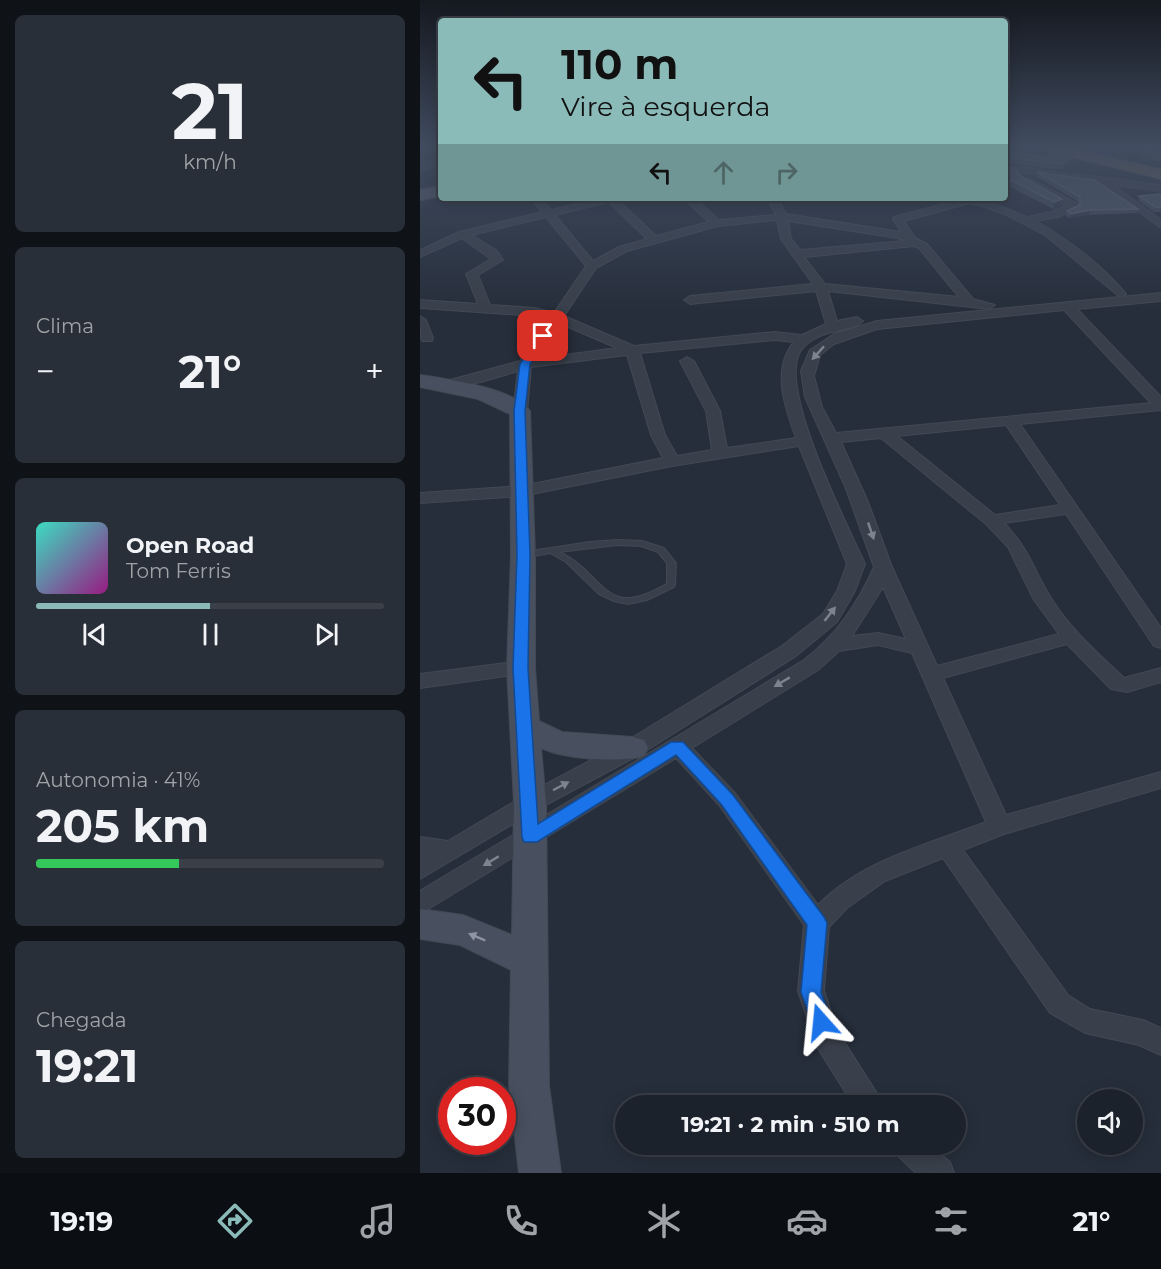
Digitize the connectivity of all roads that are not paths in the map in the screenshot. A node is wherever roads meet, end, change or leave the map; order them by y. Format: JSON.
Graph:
{"nodes":[{"id":1,"x":538,"y":202,"type":"edge"},
{"id":2,"x":597,"y":202,"type":"edge"},
{"id":3,"x":616,"y":202,"type":"edge"},
{"id":4,"x":692,"y":202,"type":"edge"},
{"id":5,"x":774,"y":202,"type":"edge"},
{"id":6,"x":957,"y":202,"type":"edge"},
{"id":7,"x":974,"y":202,"type":"edge"},
{"id":8,"x":1066,"y":202,"type":"edge"},
{"id":9,"x":1130,"y":202,"type":"edge"},
{"id":10,"x":546,"y":214,"type":"junction"},
{"id":11,"x":782,"y":217,"type":"junction"},
{"id":12,"x":1028,"y":220,"type":"junction"},
{"id":13,"x":717,"y":223,"type":"junction"},
{"id":14,"x":1161,"y":225,"type":"edge"},
{"id":15,"x":463,"y":234,"type":"junction"},
{"id":16,"x":914,"y":240,"type":"junction"},
{"id":17,"x":655,"y":241,"type":"junction"},
{"id":18,"x":420,"y":254,"type":"edge"},
{"id":19,"x":796,"y":254,"type":"junction"},
{"id":20,"x":592,"y":266,"type":"junction"},
{"id":21,"x":821,"y":287,"type":"junction"},
{"id":22,"x":1161,"y":290,"type":"edge"},
{"id":23,"x":1120,"y":294,"type":"junction"},
{"id":24,"x":1161,"y":297,"type":"edge"},
{"id":25,"x":690,"y":300,"type":"dead end"},
{"id":26,"x":969,"y":302,"type":"junction"},
{"id":27,"x":420,"y":304,"type":"edge"},
{"id":28,"x":989,"y":305,"type":"junction"},
{"id":29,"x":1066,"y":305,"type":"junction"},
{"id":30,"x":484,"y":308,"type":"junction"},
{"id":31,"x":560,"y":312,"type":"junction"},
{"id":32,"x":420,"y":320,"type":"edge"},
{"id":33,"x":834,"y":326,"type":"junction"},
{"id":34,"x":427,"y":338,"type":"dead end"},
{"id":35,"x":804,"y":339,"type":"junction"},
{"id":36,"x":632,"y":350,"type":"junction"},
{"id":37,"x":687,"y":361,"type":"dead end"},
{"id":38,"x":525,"y":364,"type":"junction"},
{"id":39,"x":420,"y":381,"type":"edge"},
{"id":40,"x":444,"y":386,"type":"junction"},
{"id":41,"x":1161,"y":406,"type":"edge"},
{"id":42,"x":520,"y":411,"type":"junction"},
{"id":43,"x":1011,"y":422,"type":"junction"},
{"id":44,"x":885,"y":433,"type":"junction"},
{"id":45,"x":832,"y":438,"type":"junction"},
{"id":46,"x":804,"y":441,"type":"junction"},
{"id":47,"x":720,"y":453,"type":"junction"},
{"id":48,"x":672,"y":461,"type":"junction"},
{"id":49,"x":522,"y":491,"type":"junction"},
{"id":50,"x":420,"y":498,"type":"edge"},
{"id":51,"x":1069,"y":509,"type":"junction"},
{"id":52,"x":992,"y":520,"type":"junction"},
{"id":53,"x":538,"y":553,"type":"junction"},
{"id":54,"x":883,"y":567,"type":"junction"},
{"id":55,"x":1158,"y":632,"type":"edge"},
{"id":56,"x":1071,"y":637,"type":"junction"},
{"id":57,"x":836,"y":645,"type":"junction"},
{"id":58,"x":921,"y":649,"type":"junction"},
{"id":59,"x":521,"y":668,"type":"junction"},
{"id":60,"x":931,"y":674,"type":"junction"},
{"id":61,"x":1161,"y":675,"type":"edge"},
{"id":62,"x":420,"y":681,"type":"edge"},
{"id":63,"x":525,"y":728,"type":"junction"},
{"id":64,"x":677,"y":746,"type":"junction"},
{"id":65,"x":633,"y":748,"type":"junction"},
{"id":66,"x":1161,"y":780,"type":"edge"},
{"id":67,"x":530,"y":803,"type":"junction"},
{"id":68,"x":999,"y":826,"type":"junction"},
{"id":69,"x":530,"y":837,"type":"junction"},
{"id":70,"x":420,"y":846,"type":"edge"},
{"id":71,"x":948,"y":847,"type":"junction"},
{"id":72,"x":448,"y":850,"type":"junction"},
{"id":73,"x":420,"y":869,"type":"edge"},
{"id":74,"x":420,"y":904,"type":"edge"},
{"id":75,"x":817,"y":923,"type":"junction"},
{"id":76,"x":420,"y":924,"type":"edge"},
{"id":77,"x":530,"y":962,"type":"junction"},
{"id":78,"x":1161,"y":1042,"type":"edge"},
{"id":79,"x":864,"y":1095,"type":"edge"},
{"id":80,"x":919,"y":1155,"type":"edge"},
{"id":81,"x":539,"y":1172,"type":"edge"},
{"id":82,"x":939,"y":1173,"type":"edge"}],
"edges":[{"from":1,"to":10,"type":"street"},
{"from":2,"to":10,"type":"street"},
{"from":3,"to":17,"type":"street"},
{"from":4,"to":13,"type":"street"},
{"from":5,"to":11,"type":"street"},
{"from":6,"to":16,"type":"street"},
{"from":7,"to":12,"type":"street"},
{"from":8,"to":12,"type":"street"},
{"from":9,"to":14,"type":"street"},
{"from":10,"to":15,"type":"street"},
{"from":10,"to":20,"type":"street"},
{"from":11,"to":13,"type":"street"},
{"from":11,"to":16,"type":"street"},
{"from":11,"to":19,"type":"street"},
{"from":12,"to":23,"type":"street"},
{"from":13,"to":17,"type":"street"},
{"from":15,"to":18,"type":"street"},
{"from":15,"to":30,"type":"street"},
{"from":16,"to":19,"type":"street"},
{"from":16,"to":26,"type":"street"},
{"from":17,"to":20,"type":"street"},
{"from":19,"to":21,"type":"street"},
{"from":20,"to":31,"type":"street"},
{"from":21,"to":25,"type":"street"},
{"from":21,"to":26,"type":"street"},
{"from":21,"to":33,"type":"street"},
{"from":22,"to":23,"type":"street"},
{"from":23,"to":28,"type":"street"},
{"from":24,"to":29,"type":"street"},
{"from":26,"to":28,"type":"street"},
{"from":27,"to":30,"type":"street"},
{"from":28,"to":33,"type":"street"},
{"from":29,"to":41,"type":"street"},
{"from":29,"to":45,"type":"street","one_way":true},
{"from":30,"to":31,"type":"street"},
{"from":31,"to":36,"type":"street"},
{"from":31,"to":38,"type":"street"},
{"from":32,"to":34,"type":"street"},
{"from":33,"to":35,"type":"street"},
{"from":35,"to":36,"type":"street"},
{"from":35,"to":46,"type":"street"},
{"from":36,"to":38,"type":"street"},
{"from":36,"to":48,"type":"street"},
{"from":37,"to":47,"type":"street"},
{"from":38,"to":40,"type":"street"},
{"from":38,"to":42,"type":"street"},
{"from":39,"to":40,"type":"street"},
{"from":40,"to":42,"type":"street"},
{"from":41,"to":43,"type":"street"},
{"from":42,"to":49,"type":"street"},
{"from":43,"to":44,"type":"street"},
{"from":43,"to":51,"type":"street"},
{"from":44,"to":45,"type":"street"},
{"from":44,"to":52,"type":"street"},
{"from":45,"to":54,"type":"street","one_way":true},
{"from":46,"to":47,"type":"street"},
{"from":65,"to":46,"type":"street","one_way":true},
{"from":47,"to":48,"type":"street"},
{"from":48,"to":49,"type":"street"},
{"from":49,"to":50,"type":"street"},
{"from":49,"to":53,"type":"street"},
{"from":51,"to":52,"type":"street"},
{"from":51,"to":55,"type":"street"},
{"from":52,"to":56,"type":"street"},
{"from":53,"to":53,"type":"lane"},
{"from":53,"to":59,"type":"street"},
{"from":54,"to":57,"type":"street"},
{"from":54,"to":58,"type":"street"},
{"from":56,"to":60,"type":"street"},
{"from":56,"to":61,"type":"street"},
{"from":57,"to":58,"type":"street"},
{"from":57,"to":64,"type":"street","one_way":true},
{"from":58,"to":60,"type":"street"},
{"from":59,"to":62,"type":"street"},
{"from":59,"to":63,"type":"street"},
{"from":60,"to":68,"type":"street"},
{"from":63,"to":65,"type":"street"},
{"from":63,"to":67,"type":"street"},
{"from":64,"to":69,"type":"street"},
{"from":64,"to":75,"type":"street"},
{"from":67,"to":65,"type":"street","one_way":true},
{"from":66,"to":68,"type":"street"},
{"from":67,"to":69,"type":"street"},
{"from":67,"to":72,"type":"street"},
{"from":68,"to":71,"type":"street"},
{"from":69,"to":74,"type":"street","one_way":true},
{"from":69,"to":77,"type":"street"},
{"from":70,"to":72,"type":"street"},
{"from":71,"to":75,"type":"street"},
{"from":71,"to":78,"type":"street"},
{"from":72,"to":73,"type":"street"},
{"from":75,"to":79,"type":"street"},
{"from":77,"to":76,"type":"street","one_way":true},
{"from":77,"to":81,"type":"street"},
{"from":80,"to":82,"type":"street"}]}
